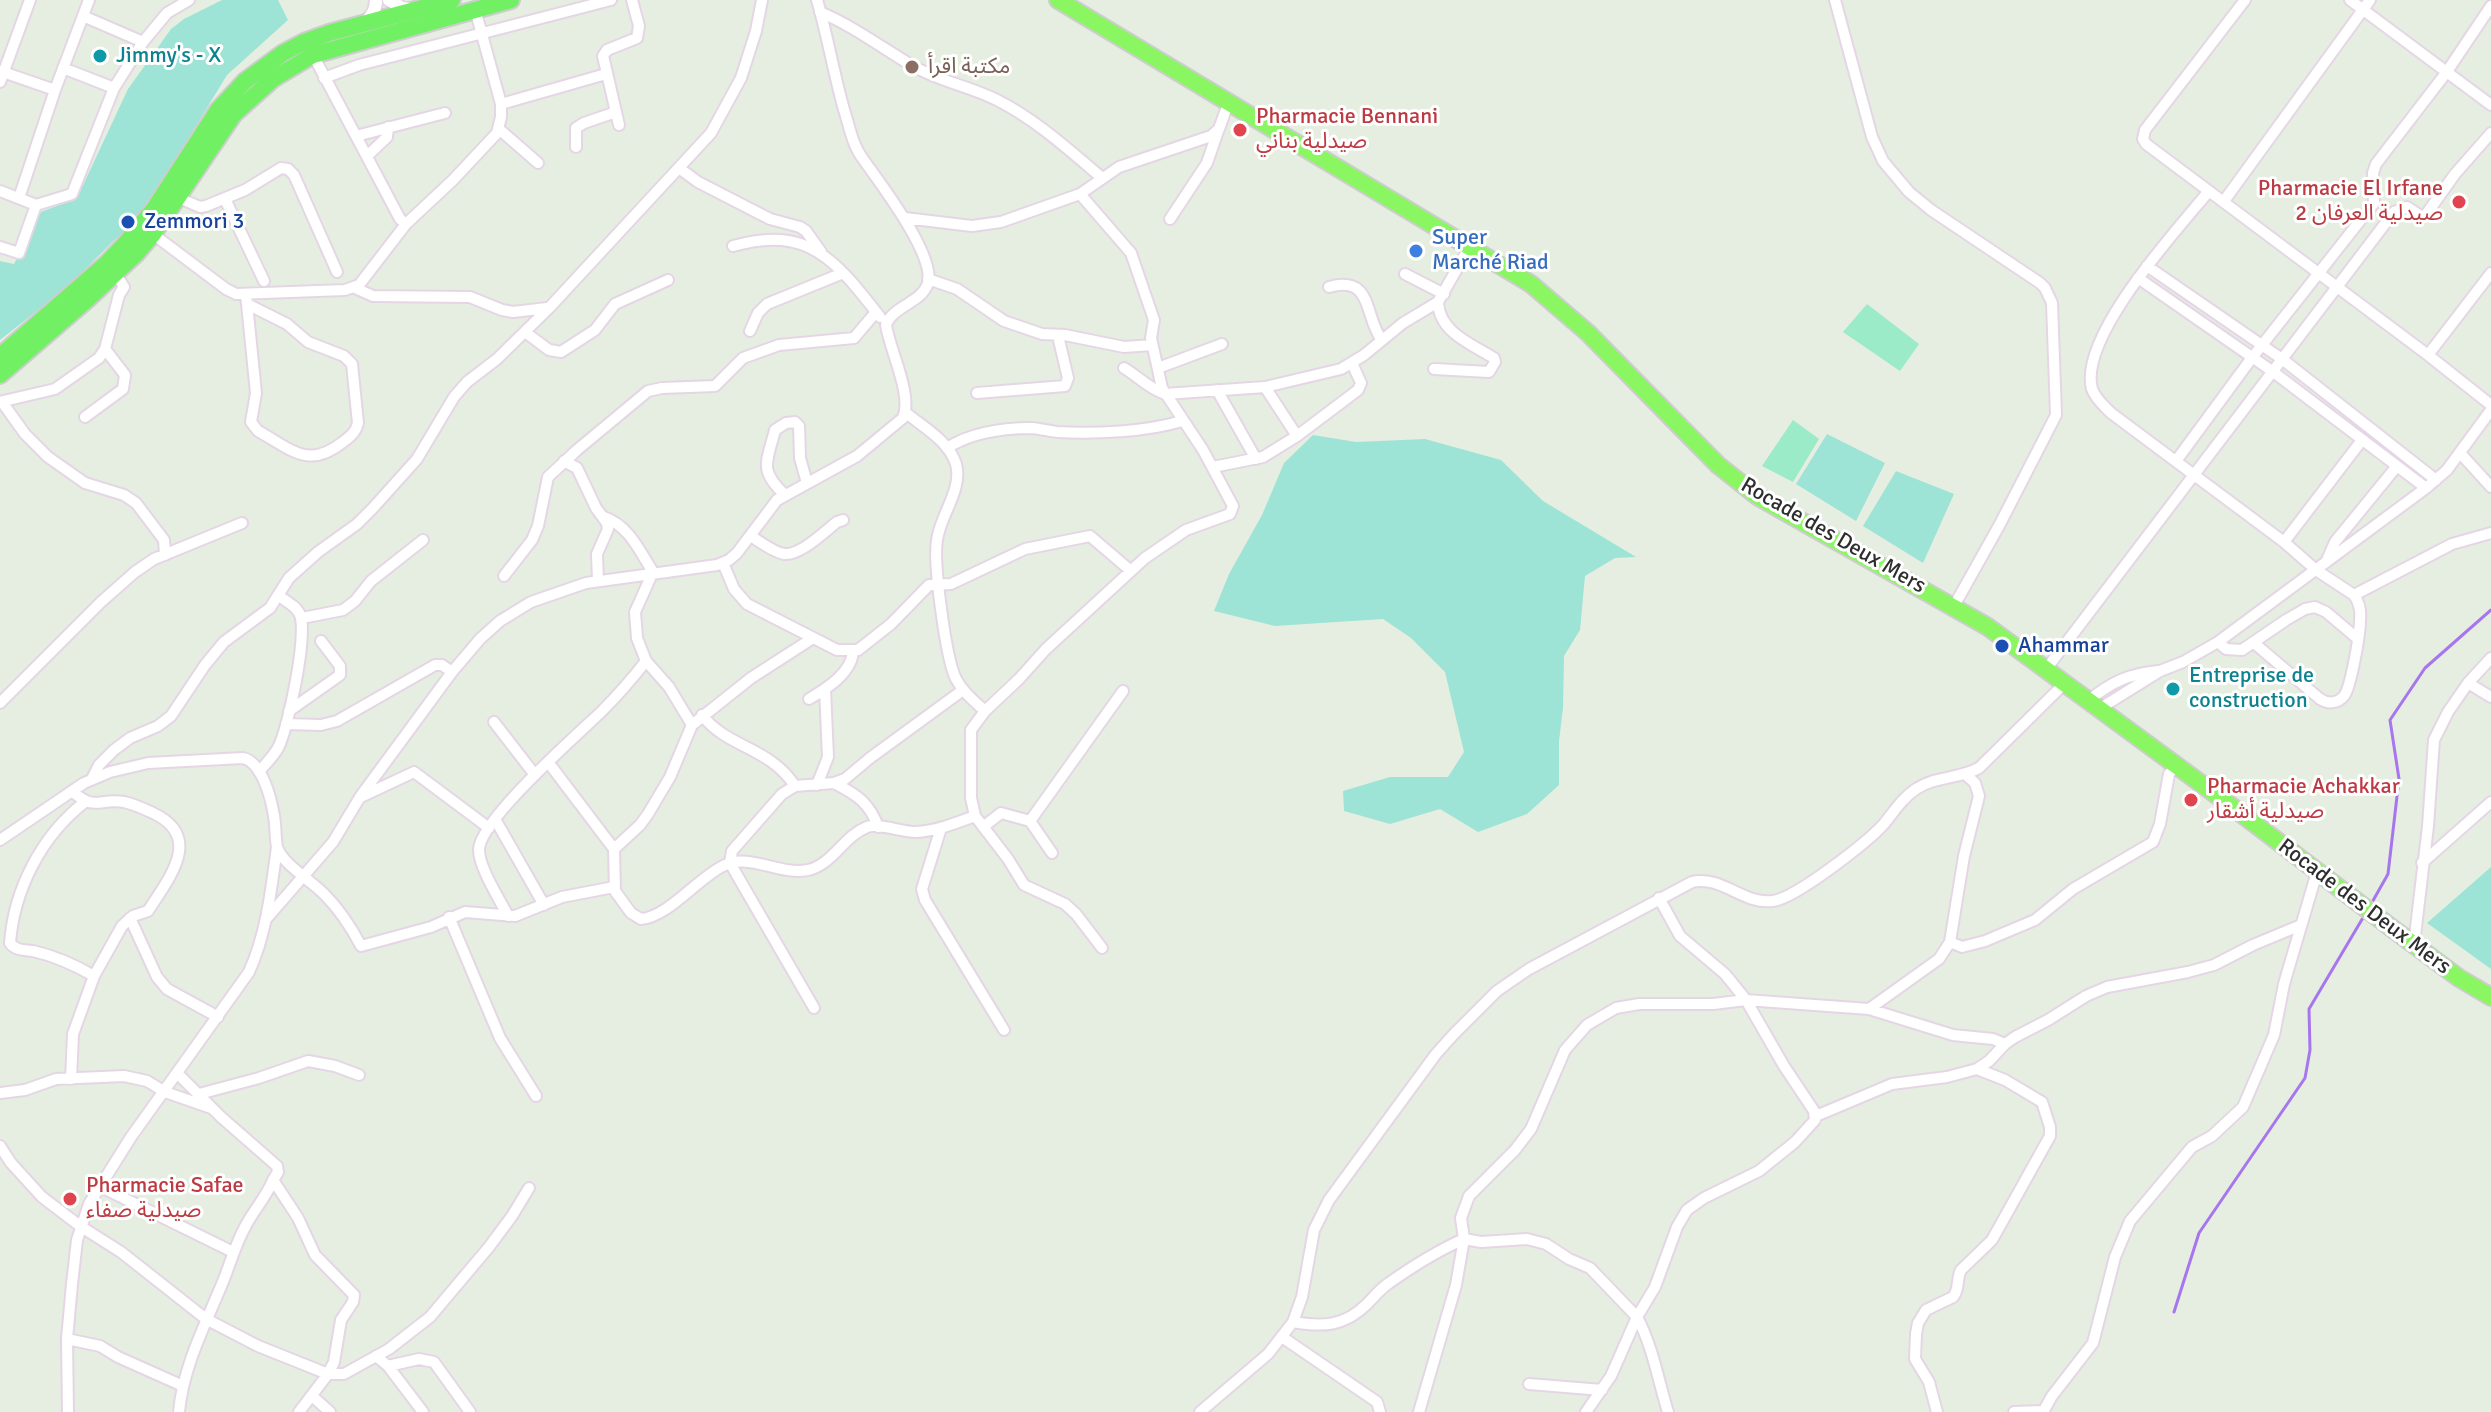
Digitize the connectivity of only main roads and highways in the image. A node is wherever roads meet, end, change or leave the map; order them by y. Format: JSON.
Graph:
{"nodes":[{"id":1,"x":452,"y":0,"type":"edge"},
{"id":2,"x":511,"y":0,"type":"edge"},
{"id":3,"x":1058,"y":0,"type":"edge"},
{"id":4,"x":0,"y":356,"type":"edge"},
{"id":5,"x":0,"y":375,"type":"edge"},
{"id":6,"x":2491,"y":997,"type":"edge"}],
"edges":[{"from":1,"to":4,"type":"main road"},
{"from":2,"to":5,"type":"main road"},
{"from":3,"to":6,"type":"highway","name":"Rocade des Deux Mers"}]}
